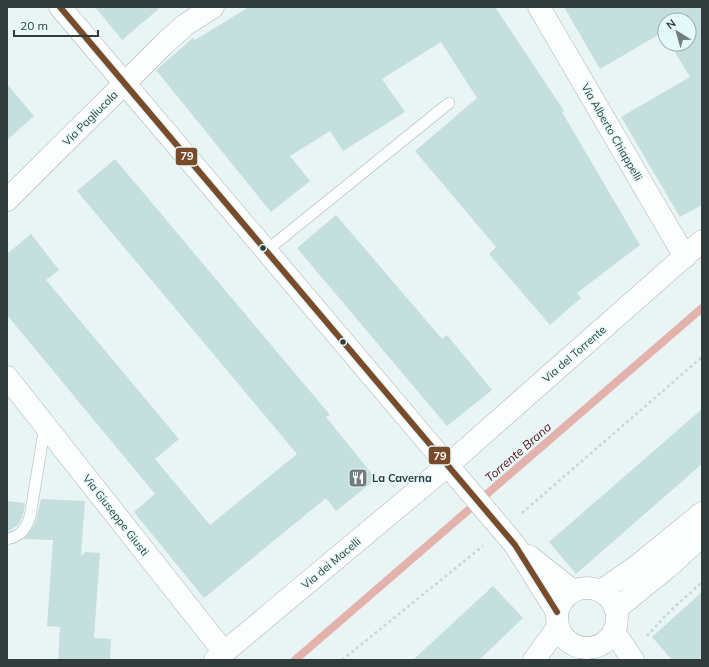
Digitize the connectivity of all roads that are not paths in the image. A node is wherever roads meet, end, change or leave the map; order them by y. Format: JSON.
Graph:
{"nodes":[{"id":1,"x":60,"y":7,"type":"edge"},
{"id":2,"x":212,"y":7,"type":"edge"},
{"id":3,"x":539,"y":7,"type":"edge"},
{"id":4,"x":125,"y":84,"type":"junction"},
{"id":5,"x":449,"y":104,"type":"dead end"},
{"id":6,"x":7,"y":200,"type":"edge"},
{"id":7,"x":702,"y":241,"type":"edge"},
{"id":8,"x":266,"y":251,"type":"junction"},
{"id":9,"x":685,"y":257,"type":"junction"},
{"id":10,"x":7,"y":377,"type":"edge"},
{"id":11,"x":45,"y":425,"type":"junction"},
{"id":12,"x":447,"y":466,"type":"junction"},
{"id":13,"x":702,"y":513,"type":"edge"},
{"id":14,"x":504,"y":532,"type":"junction"},
{"id":15,"x":702,"y":536,"type":"edge"},
{"id":16,"x":7,"y":538,"type":"edge"},
{"id":17,"x":573,"y":591,"type":"junction"},
{"id":18,"x":601,"y":591,"type":"junction"},
{"id":19,"x":616,"y":609,"type":"junction"},
{"id":20,"x":558,"y":619,"type":"junction"},
{"id":21,"x":614,"y":632,"type":"junction"},
{"id":22,"x":577,"y":654,"type":"edge"},
{"id":23,"x":220,"y":656,"type":"edge"},
{"id":24,"x":632,"y":658,"type":"edge"},
{"id":25,"x":534,"y":660,"type":"edge"}],
"edges":[{"from":1,"to":4,"type":"street"},
{"from":2,"to":4,"type":"street","name":"Via Pagliucola"},
{"from":3,"to":9,"type":"street","name":"Via Alberto Chiappelli"},
{"from":4,"to":6,"type":"street","name":"Via Pagliucola"},
{"from":4,"to":8,"type":"street"},
{"from":5,"to":8,"type":"lane"},
{"from":7,"to":9,"type":"street","name":"Via del Torrente"},
{"from":8,"to":12,"type":"street"},
{"from":9,"to":12,"type":"street","name":"Via del Torrente"},
{"from":10,"to":11,"type":"street","name":"Via Giuseppe Giusti"},
{"from":11,"to":16,"type":"lane"},
{"from":11,"to":23,"type":"street","name":"Via Giuseppe Giusti"},
{"from":12,"to":14,"type":"street"},
{"from":12,"to":23,"type":"street","name":"Via dei Macelli"},
{"from":13,"to":18,"type":"street"},
{"from":14,"to":17,"type":"street"},
{"from":14,"to":20,"type":"street"},
{"from":15,"to":19,"type":"street"},
{"from":17,"to":18,"type":"street"},
{"from":17,"to":20,"type":"street"},
{"from":18,"to":19,"type":"street"},
{"from":19,"to":21,"type":"street"},
{"from":20,"to":22,"type":"street"},
{"from":20,"to":25,"type":"street"},
{"from":21,"to":22,"type":"street"},
{"from":21,"to":24,"type":"street"}]}
